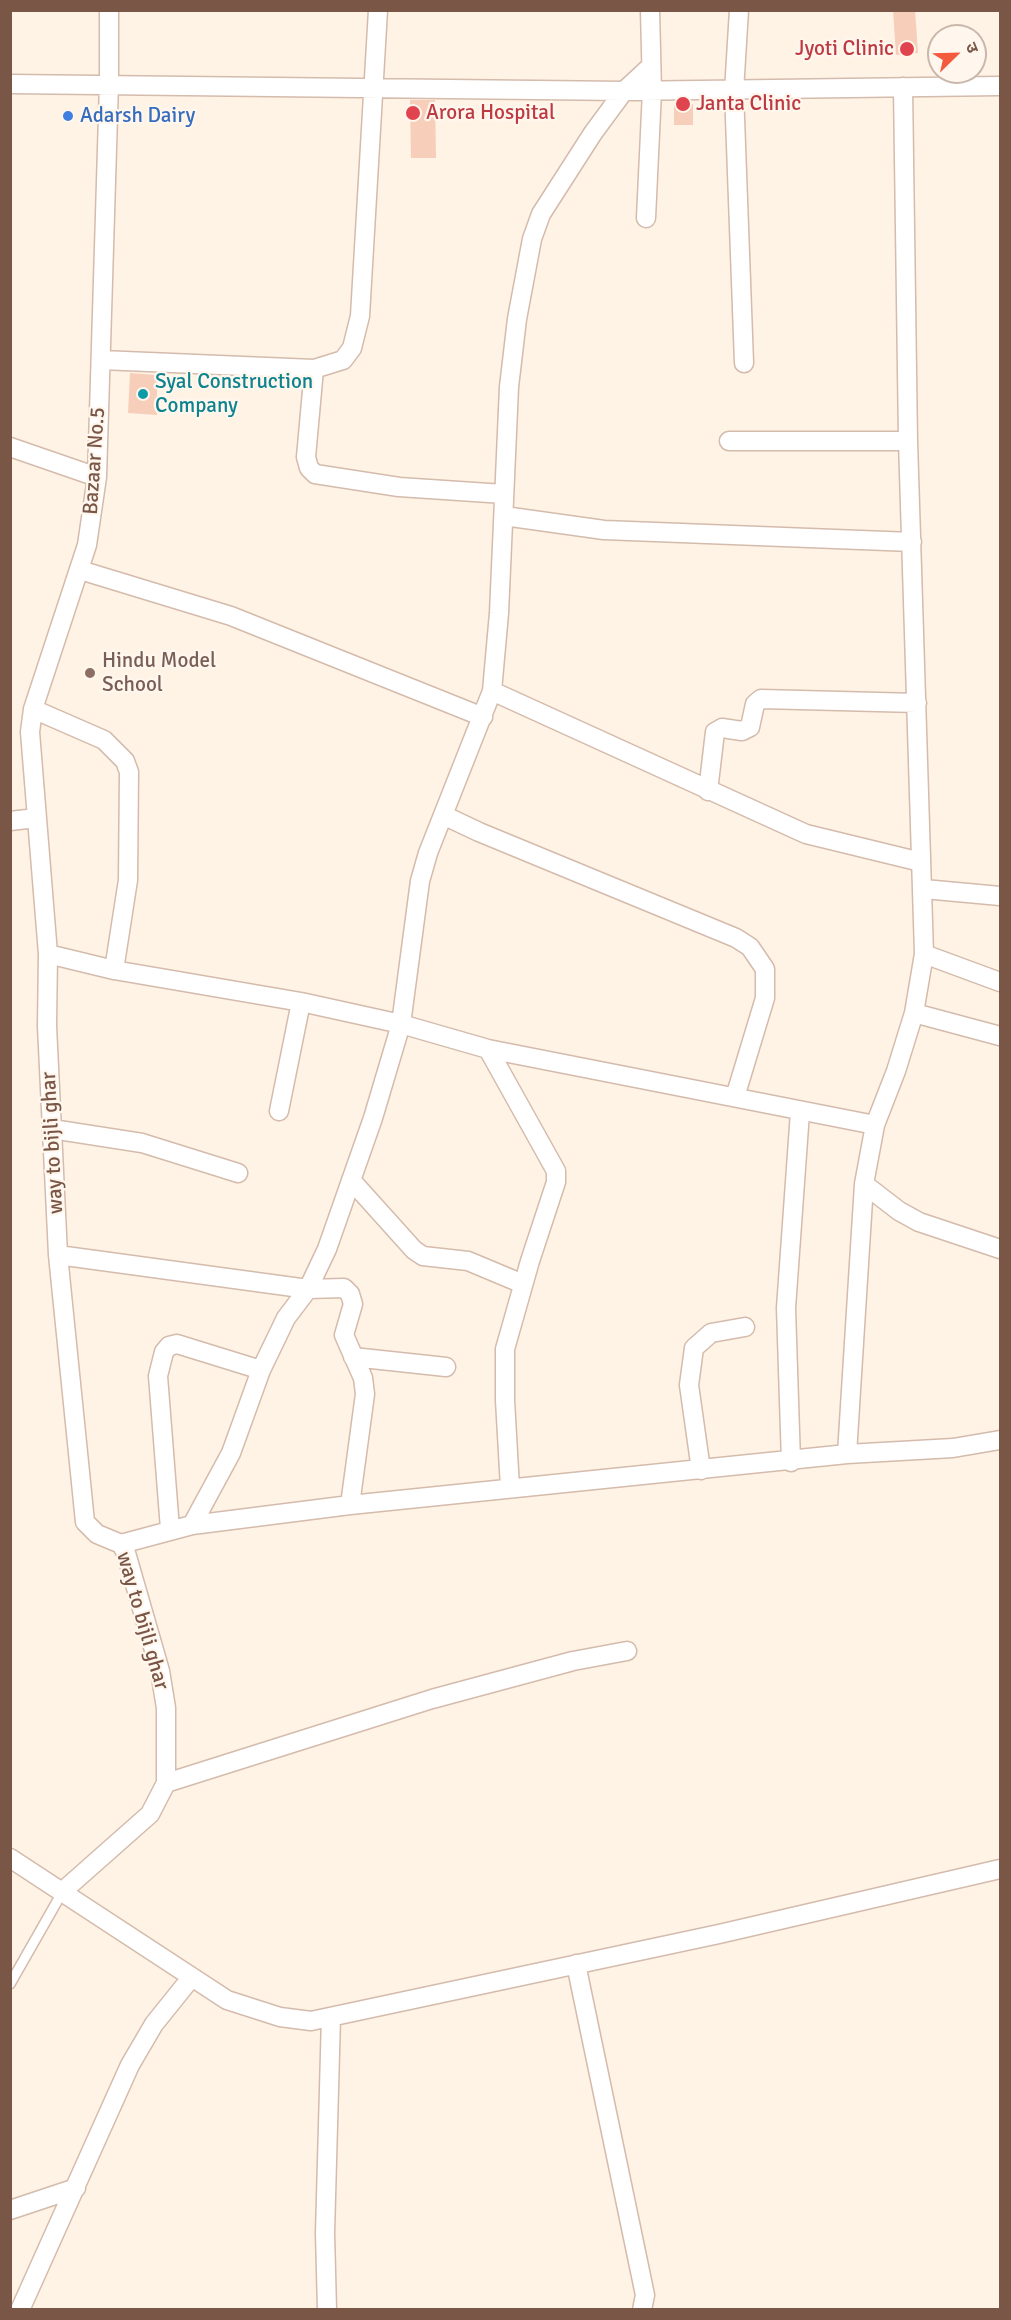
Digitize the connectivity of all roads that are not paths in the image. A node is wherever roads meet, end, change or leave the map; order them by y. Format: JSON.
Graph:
{"nodes":[{"id":1,"x":109,"y":10,"type":"edge"},
{"id":2,"x":378,"y":10,"type":"edge"},
{"id":3,"x":650,"y":10,"type":"edge"},
{"id":4,"x":739,"y":10,"type":"edge"},
{"id":5,"x":651,"y":66,"type":"junction"},
{"id":6,"x":109,"y":83,"type":"junction"},
{"id":7,"x":10,"y":84,"type":"edge"},
{"id":8,"x":1000,"y":86,"type":"edge"},
{"id":9,"x":903,"y":87,"type":"junction"},
{"id":10,"x":375,"y":88,"type":"junction"},
{"id":11,"x":735,"y":90,"type":"junction"},
{"id":12,"x":624,"y":91,"type":"junction"},
{"id":13,"x":652,"y":91,"type":"junction"},
{"id":14,"x":646,"y":218,"type":"dead end"},
{"id":15,"x":101,"y":360,"type":"junction"},
{"id":16,"x":744,"y":363,"type":"dead end"},
{"id":17,"x":314,"y":369,"type":"junction"},
{"id":18,"x":729,"y":441,"type":"dead end"},
{"id":19,"x":908,"y":441,"type":"junction"},
{"id":20,"x":10,"y":447,"type":"edge"},
{"id":21,"x":97,"y":477,"type":"junction"},
{"id":22,"x":504,"y":494,"type":"junction"},
{"id":23,"x":504,"y":516,"type":"junction"},
{"id":24,"x":912,"y":542,"type":"junction"},
{"id":25,"x":80,"y":570,"type":"junction"},
{"id":26,"x":492,"y":691,"type":"junction"},
{"id":27,"x":917,"y":703,"type":"junction"},
{"id":28,"x":33,"y":709,"type":"junction"},
{"id":29,"x":483,"y":717,"type":"junction"},
{"id":30,"x":708,"y":790,"type":"junction"},
{"id":31,"x":444,"y":815,"type":"junction"},
{"id":32,"x":36,"y":818,"type":"junction"},
{"id":33,"x":10,"y":821,"type":"edge"},
{"id":34,"x":921,"y":862,"type":"junction"},
{"id":35,"x":924,"y":889,"type":"junction"},
{"id":36,"x":1000,"y":896,"type":"edge"},
{"id":37,"x":45,"y":901,"type":"joint"},
{"id":38,"x":48,"y":954,"type":"junction"},
{"id":39,"x":924,"y":954,"type":"junction"},
{"id":40,"x":114,"y":970,"type":"junction"},
{"id":41,"x":1000,"y":982,"type":"edge"},
{"id":42,"x":301,"y":1002,"type":"junction"},
{"id":43,"x":914,"y":1013,"type":"junction"},
{"id":44,"x":401,"y":1024,"type":"junction"},
{"id":45,"x":1000,"y":1036,"type":"edge"},
{"id":46,"x":488,"y":1049,"type":"junction"},
{"id":47,"x":735,"y":1097,"type":"junction"},
{"id":48,"x":279,"y":1111,"type":"dead end"},
{"id":49,"x":800,"y":1112,"type":"junction"},
{"id":50,"x":875,"y":1125,"type":"junction"},
{"id":51,"x":52,"y":1129,"type":"junction"},
{"id":52,"x":238,"y":1173,"type":"dead end"},
{"id":53,"x":351,"y":1180,"type":"junction"},
{"id":54,"x":864,"y":1184,"type":"junction"},
{"id":55,"x":1000,"y":1249,"type":"edge"},
{"id":56,"x":58,"y":1255,"type":"junction"},
{"id":57,"x":523,"y":1284,"type":"junction"},
{"id":58,"x":308,"y":1288,"type":"junction"},
{"id":59,"x":745,"y":1327,"type":"dead end"},
{"id":60,"x":353,"y":1357,"type":"junction"},
{"id":61,"x":446,"y":1367,"type":"dead end"},
{"id":62,"x":261,"y":1370,"type":"junction"},
{"id":63,"x":1000,"y":1440,"type":"edge"},
{"id":64,"x":847,"y":1454,"type":"junction"},
{"id":65,"x":790,"y":1461,"type":"junction"},
{"id":66,"x":701,"y":1470,"type":"junction"},
{"id":67,"x":510,"y":1488,"type":"junction"},
{"id":68,"x":350,"y":1505,"type":"junction"},
{"id":69,"x":192,"y":1525,"type":"junction"},
{"id":70,"x":170,"y":1529,"type":"junction"},
{"id":71,"x":121,"y":1544,"type":"junction"},
{"id":72,"x":627,"y":1651,"type":"dead end"},
{"id":73,"x":166,"y":1783,"type":"junction"},
{"id":74,"x":10,"y":1858,"type":"edge"},
{"id":75,"x":1000,"y":1869,"type":"edge"},
{"id":76,"x":63,"y":1891,"type":"junction"},
{"id":77,"x":576,"y":1964,"type":"junction"},
{"id":78,"x":191,"y":1978,"type":"junction"},
{"id":79,"x":10,"y":1984,"type":"edge"},
{"id":80,"x":331,"y":2017,"type":"junction"},
{"id":81,"x":76,"y":2188,"type":"junction"},
{"id":82,"x":10,"y":2210,"type":"edge"},
{"id":83,"x":20,"y":2310,"type":"edge"},
{"id":84,"x":327,"y":2310,"type":"edge"},
{"id":85,"x":642,"y":2310,"type":"edge"}],
"edges":[{"from":1,"to":6,"type":"street","name":"Bazaar No.5"},
{"from":2,"to":10,"type":"street"},
{"from":3,"to":5,"type":"street"},
{"from":4,"to":11,"type":"street"},
{"from":5,"to":12,"type":"street"},
{"from":5,"to":13,"type":"street"},
{"from":6,"to":7,"type":"street"},
{"from":6,"to":10,"type":"street"},
{"from":6,"to":15,"type":"street","name":"Bazaar No.5"},
{"from":8,"to":9,"type":"street"},
{"from":9,"to":11,"type":"street"},
{"from":9,"to":19,"type":"street"},
{"from":10,"to":12,"type":"street"},
{"from":10,"to":17,"type":"street"},
{"from":11,"to":13,"type":"street"},
{"from":11,"to":16,"type":"street"},
{"from":12,"to":13,"type":"street"},
{"from":12,"to":22,"type":"street"},
{"from":13,"to":14,"type":"street"},
{"from":15,"to":17,"type":"street"},
{"from":15,"to":21,"type":"street","name":"Bazaar No.5"},
{"from":17,"to":22,"type":"street"},
{"from":18,"to":19,"type":"street"},
{"from":19,"to":24,"type":"street"},
{"from":20,"to":21,"type":"street"},
{"from":21,"to":25,"type":"street","name":"Bazaar No.5"},
{"from":22,"to":23,"type":"street"},
{"from":23,"to":24,"type":"street"},
{"from":23,"to":26,"type":"street"},
{"from":24,"to":27,"type":"street"},
{"from":25,"to":28,"type":"street","name":"Bazaar No.5"},
{"from":25,"to":29,"type":"street"},
{"from":26,"to":29,"type":"street"},
{"from":26,"to":30,"type":"street"},
{"from":27,"to":30,"type":"street"},
{"from":27,"to":34,"type":"street"},
{"from":28,"to":32,"type":"street","name":"Bazaar No.5"},
{"from":28,"to":40,"type":"street"},
{"from":29,"to":31,"type":"street"},
{"from":30,"to":34,"type":"street"},
{"from":31,"to":44,"type":"street"},
{"from":31,"to":47,"type":"street"},
{"from":32,"to":33,"type":"street"},
{"from":32,"to":37,"type":"street","name":"Bazaar No.5"},
{"from":34,"to":35,"type":"street"},
{"from":35,"to":36,"type":"street"},
{"from":35,"to":39,"type":"street"},
{"from":37,"to":38,"type":"street","name":"way to bijli ghar"},
{"from":38,"to":40,"type":"street"},
{"from":38,"to":51,"type":"street","name":"way to bijli ghar"},
{"from":39,"to":41,"type":"street"},
{"from":39,"to":43,"type":"street"},
{"from":40,"to":42,"type":"street"},
{"from":42,"to":44,"type":"street"},
{"from":42,"to":48,"type":"street"},
{"from":43,"to":45,"type":"street"},
{"from":43,"to":50,"type":"street"},
{"from":44,"to":46,"type":"street"},
{"from":44,"to":53,"type":"street"},
{"from":46,"to":47,"type":"street"},
{"from":46,"to":57,"type":"street"},
{"from":47,"to":49,"type":"street"},
{"from":49,"to":50,"type":"street"},
{"from":49,"to":65,"type":"street"},
{"from":50,"to":54,"type":"street"},
{"from":51,"to":52,"type":"street"},
{"from":51,"to":56,"type":"street","name":"way to bijli ghar"},
{"from":53,"to":57,"type":"street"},
{"from":53,"to":58,"type":"street"},
{"from":54,"to":55,"type":"street"},
{"from":54,"to":64,"type":"street"},
{"from":56,"to":58,"type":"street"},
{"from":56,"to":71,"type":"street","name":"way to bijli ghar"},
{"from":57,"to":67,"type":"street"},
{"from":58,"to":60,"type":"street"},
{"from":58,"to":62,"type":"street"},
{"from":59,"to":66,"type":"street"},
{"from":60,"to":61,"type":"street"},
{"from":60,"to":68,"type":"street"},
{"from":62,"to":69,"type":"street"},
{"from":62,"to":70,"type":"street"},
{"from":63,"to":64,"type":"street"},
{"from":64,"to":65,"type":"street"},
{"from":65,"to":66,"type":"street"},
{"from":66,"to":67,"type":"street"},
{"from":67,"to":68,"type":"street"},
{"from":68,"to":69,"type":"street"},
{"from":69,"to":70,"type":"street"},
{"from":70,"to":71,"type":"street"},
{"from":71,"to":73,"type":"street","name":"way to bijli ghar"},
{"from":72,"to":73,"type":"street"},
{"from":73,"to":76,"type":"street","name":"way to bijli ghar"},
{"from":74,"to":76,"type":"street"},
{"from":75,"to":77,"type":"street"},
{"from":76,"to":78,"type":"street"},
{"from":76,"to":79,"type":"lane"},
{"from":77,"to":80,"type":"street"},
{"from":77,"to":85,"type":"street"},
{"from":78,"to":80,"type":"street"},
{"from":78,"to":81,"type":"street"},
{"from":80,"to":84,"type":"street"},
{"from":81,"to":82,"type":"street"},
{"from":81,"to":83,"type":"street"}]}
